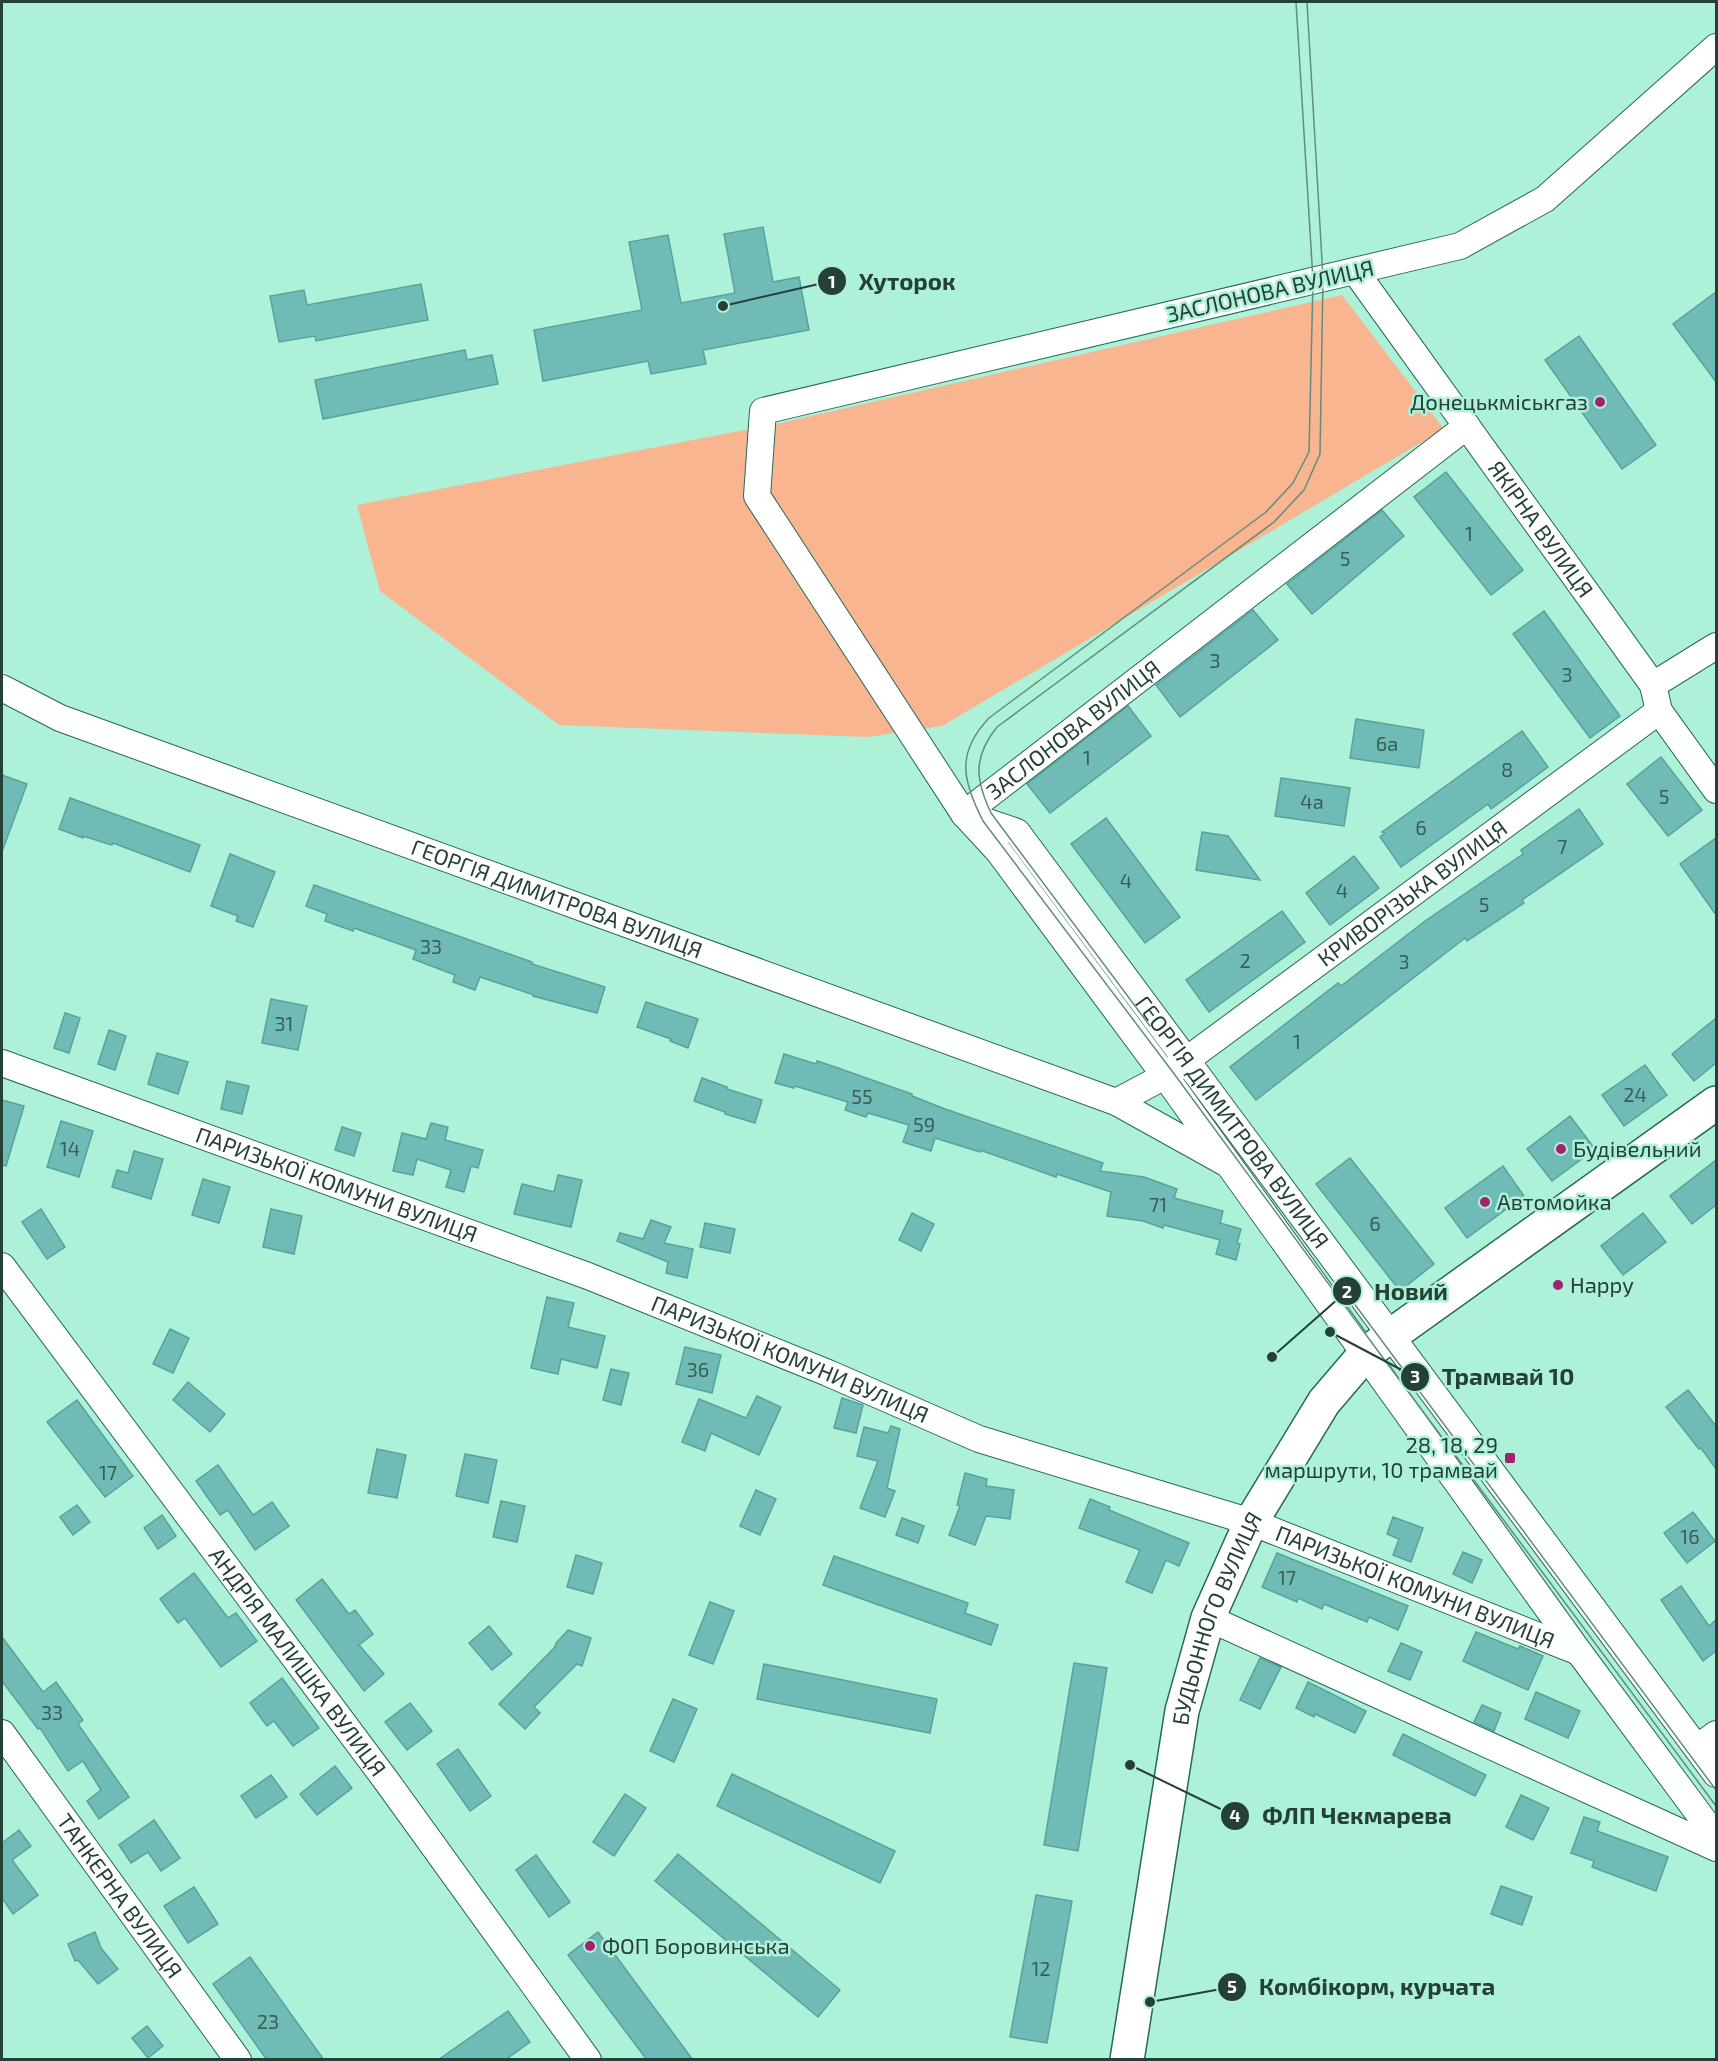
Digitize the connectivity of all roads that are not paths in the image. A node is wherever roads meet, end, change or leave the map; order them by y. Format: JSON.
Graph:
{"nodes":[{"id":1,"x":1715,"y":50,"type":"edge"},
{"id":2,"x":1356,"y":271,"type":"junction"},
{"id":3,"x":763,"y":411,"type":"joint"},
{"id":4,"x":1467,"y":426,"type":"junction"},
{"id":5,"x":1716,"y":646,"type":"edge"},
{"id":6,"x":1653,"y":685,"type":"junction"},
{"id":7,"x":2,"y":688,"type":"edge"},
{"id":8,"x":1659,"y":711,"type":"junction"},
{"id":9,"x":1716,"y":790,"type":"edge"},
{"id":10,"x":964,"y":814,"type":"junction"},
{"id":11,"x":1186,"y":1060,"type":"junction"},
{"id":12,"x":2,"y":1063,"type":"edge"},
{"id":13,"x":1165,"y":1076,"type":"junction"},
{"id":14,"x":1116,"y":1102,"type":"junction"},
{"id":15,"x":1716,"y":1103,"type":"edge"},
{"id":16,"x":1232,"y":1167,"type":"junction"},
{"id":17,"x":2,"y":1266,"type":"edge"},
{"id":18,"x":1378,"y":1345,"type":"junction"},
{"id":19,"x":1251,"y":1522,"type":"junction"},
{"id":20,"x":1208,"y":1618,"type":"junction"},
{"id":21,"x":1579,"y":1652,"type":"junction"},
{"id":22,"x":2,"y":1733,"type":"edge"},
{"id":23,"x":1707,"y":1741,"type":"edge"},
{"id":24,"x":1716,"y":1774,"type":"edge"},
{"id":25,"x":1716,"y":1837,"type":"edge"},
{"id":26,"x":1716,"y":1848,"type":"edge"},
{"id":27,"x":238,"y":2060,"type":"edge"},
{"id":28,"x":588,"y":2060,"type":"edge"},
{"id":29,"x":1127,"y":2060,"type":"edge"}],
"edges":[{"from":1,"to":2,"type":"street","name":"ЗАСЛОНОВА ВУЛИЦЯ"},
{"from":2,"to":3,"type":"street","name":"ЗАСЛОНОВА ВУЛИЦЯ"},
{"from":2,"to":4,"type":"street","name":"ЯКІРНА ВУЛИЦЯ"},
{"from":3,"to":10,"type":"street","name":"ГЕОРГІЯ ДИМИТРОВА ВУЛИЦЯ"},
{"from":4,"to":6,"type":"street","name":"ЯКІРНА ВУЛИЦЯ"},
{"from":4,"to":10,"type":"street","name":"ЗАСЛОНОВА ВУЛИЦЯ"},
{"from":5,"to":6,"type":"street"},
{"from":6,"to":8,"type":"street","name":"ЯКІРНА ВУЛИЦЯ"},
{"from":7,"to":14,"type":"street","name":"ГЕОРГІЯ ДИМИТРОВА ВУЛИЦЯ"},
{"from":8,"to":9,"type":"street","name":"ЯКІРНА ВУЛИЦЯ"},
{"from":8,"to":11,"type":"street","name":"КРИВОРІЗЬКА ВУЛИЦЯ"},
{"from":10,"to":11,"type":"street","name":"ГЕОРГІЯ ДИМИТРОВА ВУЛИЦЯ"},
{"from":10,"to":13,"type":"street","name":"ГЕОРГІЯ ДИМИТРОВА ВУЛИЦЯ"},
{"from":11,"to":13,"type":"street","name":"КРИВОРІЗЬКА ВУЛИЦЯ"},
{"from":11,"to":18,"type":"street","name":"ГЕОРГІЯ ДИМИТРОВА ВУЛИЦЯ"},
{"from":12,"to":19,"type":"street","name":"ПАРИЗЬКОЇ КОМУНИ ВУЛИЦЯ"},
{"from":13,"to":14,"type":"street","name":"ГЕОРГІЯ ДИМИТРОВА ВУЛИЦЯ"},
{"from":13,"to":16,"type":"street","name":"ГЕОРГІЯ ДИМИТРОВА ВУЛИЦЯ"},
{"from":14,"to":16,"type":"street","name":"ГЕОРГІЯ ДИМИТРОВА ВУЛИЦЯ"},
{"from":15,"to":18,"type":"main road","name":"БУДЬОННОГО ВУЛИЦЯ"},
{"from":16,"to":18,"type":"street","name":"ГЕОРГІЯ ДИМИТРОВА ВУЛИЦЯ"},
{"from":17,"to":28,"type":"street","name":"АНДРІЯ МАЛИШКА ВУЛИЦЯ"},
{"from":18,"to":19,"type":"main road","name":"БУДЬОННОГО ВУЛИЦЯ"},
{"from":18,"to":21,"type":"street","name":"ГЕОРГІЯ ДИМИТРОВА ВУЛИЦЯ"},
{"from":18,"to":23,"type":"street","name":"ГЕОРГІЯ ДИМИТРОВА ВУЛИЦЯ"},
{"from":19,"to":20,"type":"main road","name":"БУДЬОННОГО ВУЛИЦЯ"},
{"from":19,"to":21,"type":"street","name":"ПАРИЗЬКОЇ КОМУНИ ВУЛИЦЯ"},
{"from":20,"to":26,"type":"street"},
{"from":20,"to":29,"type":"main road","name":"БУДЬОННОГО ВУЛИЦЯ"},
{"from":21,"to":25,"type":"street","name":"ГЕОРГІЯ ДИМИТРОВА ВУЛИЦЯ"},
{"from":22,"to":27,"type":"street","name":"ТАНКЕРНА ВУЛИЦЯ"},
{"from":23,"to":24,"type":"street","name":"ГЕОРГІЯ ДИМИТРОВА ВУЛИЦЯ"}]}
